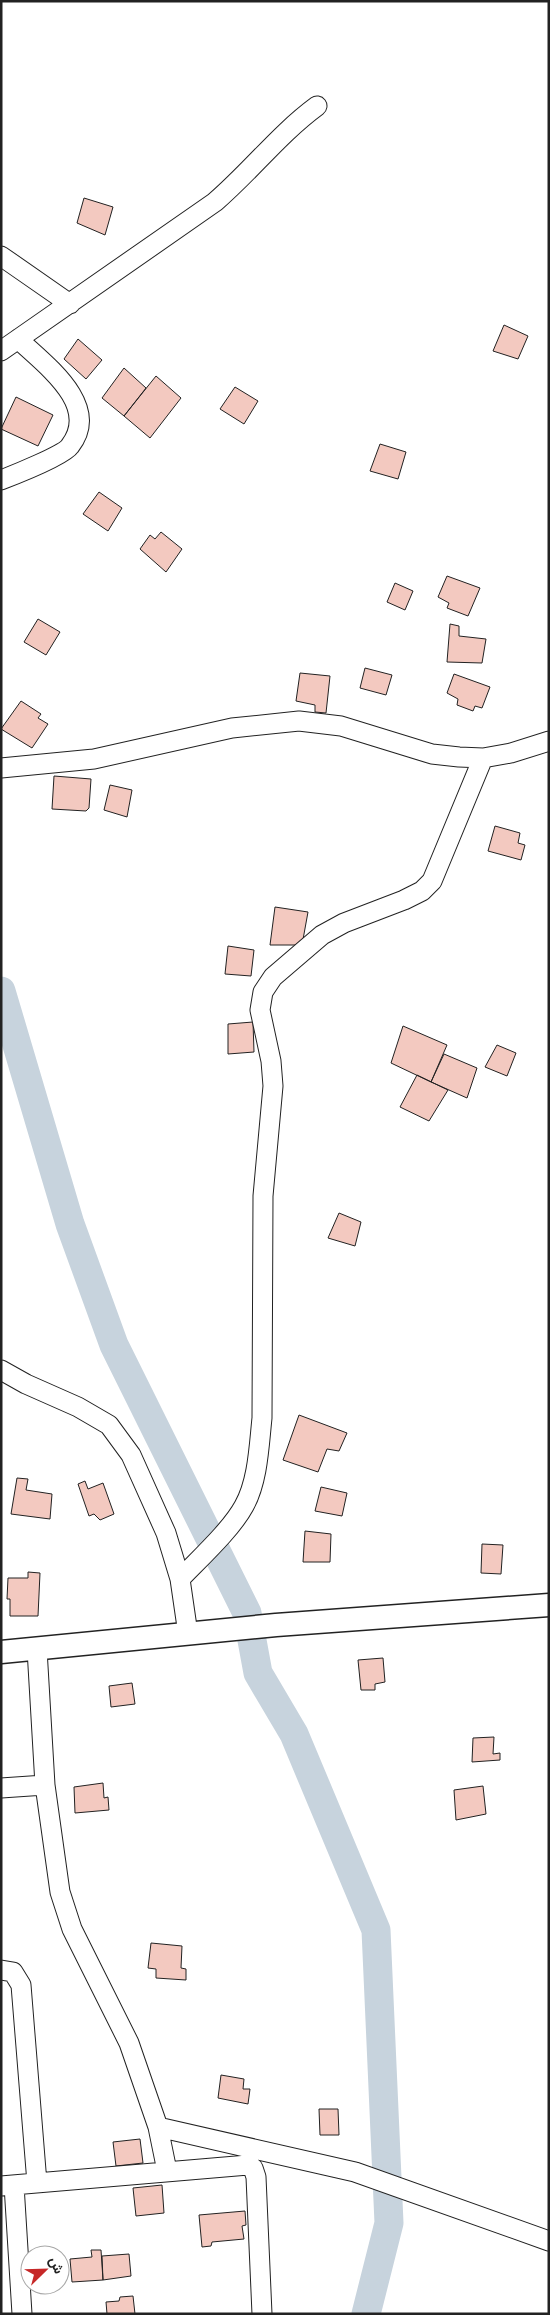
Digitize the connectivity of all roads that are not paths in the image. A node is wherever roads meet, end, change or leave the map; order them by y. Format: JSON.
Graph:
{"nodes":[{"id":1,"x":317,"y":106,"type":"dead end"},
{"id":2,"x":1,"y":256,"type":"edge"},
{"id":3,"x":70,"y":304,"type":"junction"},
{"id":4,"x":18,"y":339,"type":"junction"},
{"id":5,"x":1,"y":351,"type":"edge"},
{"id":6,"x":1,"y":480,"type":"edge"},
{"id":7,"x":549,"y":741,"type":"edge"},
{"id":8,"x":483,"y":758,"type":"junction"},
{"id":9,"x":1,"y":768,"type":"edge"},
{"id":10,"x":1,"y":1370,"type":"edge"},
{"id":11,"x":180,"y":1579,"type":"junction"},
{"id":12,"x":549,"y":1605,"type":"edge"},
{"id":13,"x":188,"y":1634,"type":"junction"},
{"id":14,"x":36,"y":1648,"type":"junction"},
{"id":15,"x":1,"y":1652,"type":"edge"},
{"id":16,"x":45,"y":1785,"type":"junction"},
{"id":17,"x":1,"y":1788,"type":"edge"},
{"id":18,"x":1,"y":1970,"type":"edge"},
{"id":19,"x":158,"y":2127,"type":"junction"},
{"id":20,"x":166,"y":2171,"type":"junction"},
{"id":21,"x":37,"y":2183,"type":"junction"},
{"id":22,"x":8,"y":2185,"type":"edge"},
{"id":23,"x":549,"y":2241,"type":"edge"},
{"id":24,"x":22,"y":2314,"type":"edge"},
{"id":25,"x":262,"y":2314,"type":"edge"}],
"edges":[{"from":1,"to":3,"type":"street"},
{"from":2,"to":3,"type":"street"},
{"from":3,"to":4,"type":"street"},
{"from":4,"to":5,"type":"street"},
{"from":4,"to":6,"type":"street"},
{"from":7,"to":8,"type":"street"},
{"from":8,"to":9,"type":"street"},
{"from":8,"to":11,"type":"street"},
{"from":10,"to":11,"type":"street"},
{"from":11,"to":13,"type":"street"},
{"from":12,"to":13,"type":"main road"},
{"from":13,"to":14,"type":"main road"},
{"from":14,"to":15,"type":"main road"},
{"from":14,"to":16,"type":"street"},
{"from":16,"to":17,"type":"street"},
{"from":16,"to":19,"type":"street"},
{"from":18,"to":21,"type":"street"},
{"from":19,"to":20,"type":"street"},
{"from":19,"to":23,"type":"street"},
{"from":20,"to":21,"type":"street"},
{"from":20,"to":25,"type":"street"},
{"from":21,"to":22,"type":"street"},
{"from":22,"to":24,"type":"street"}]}
